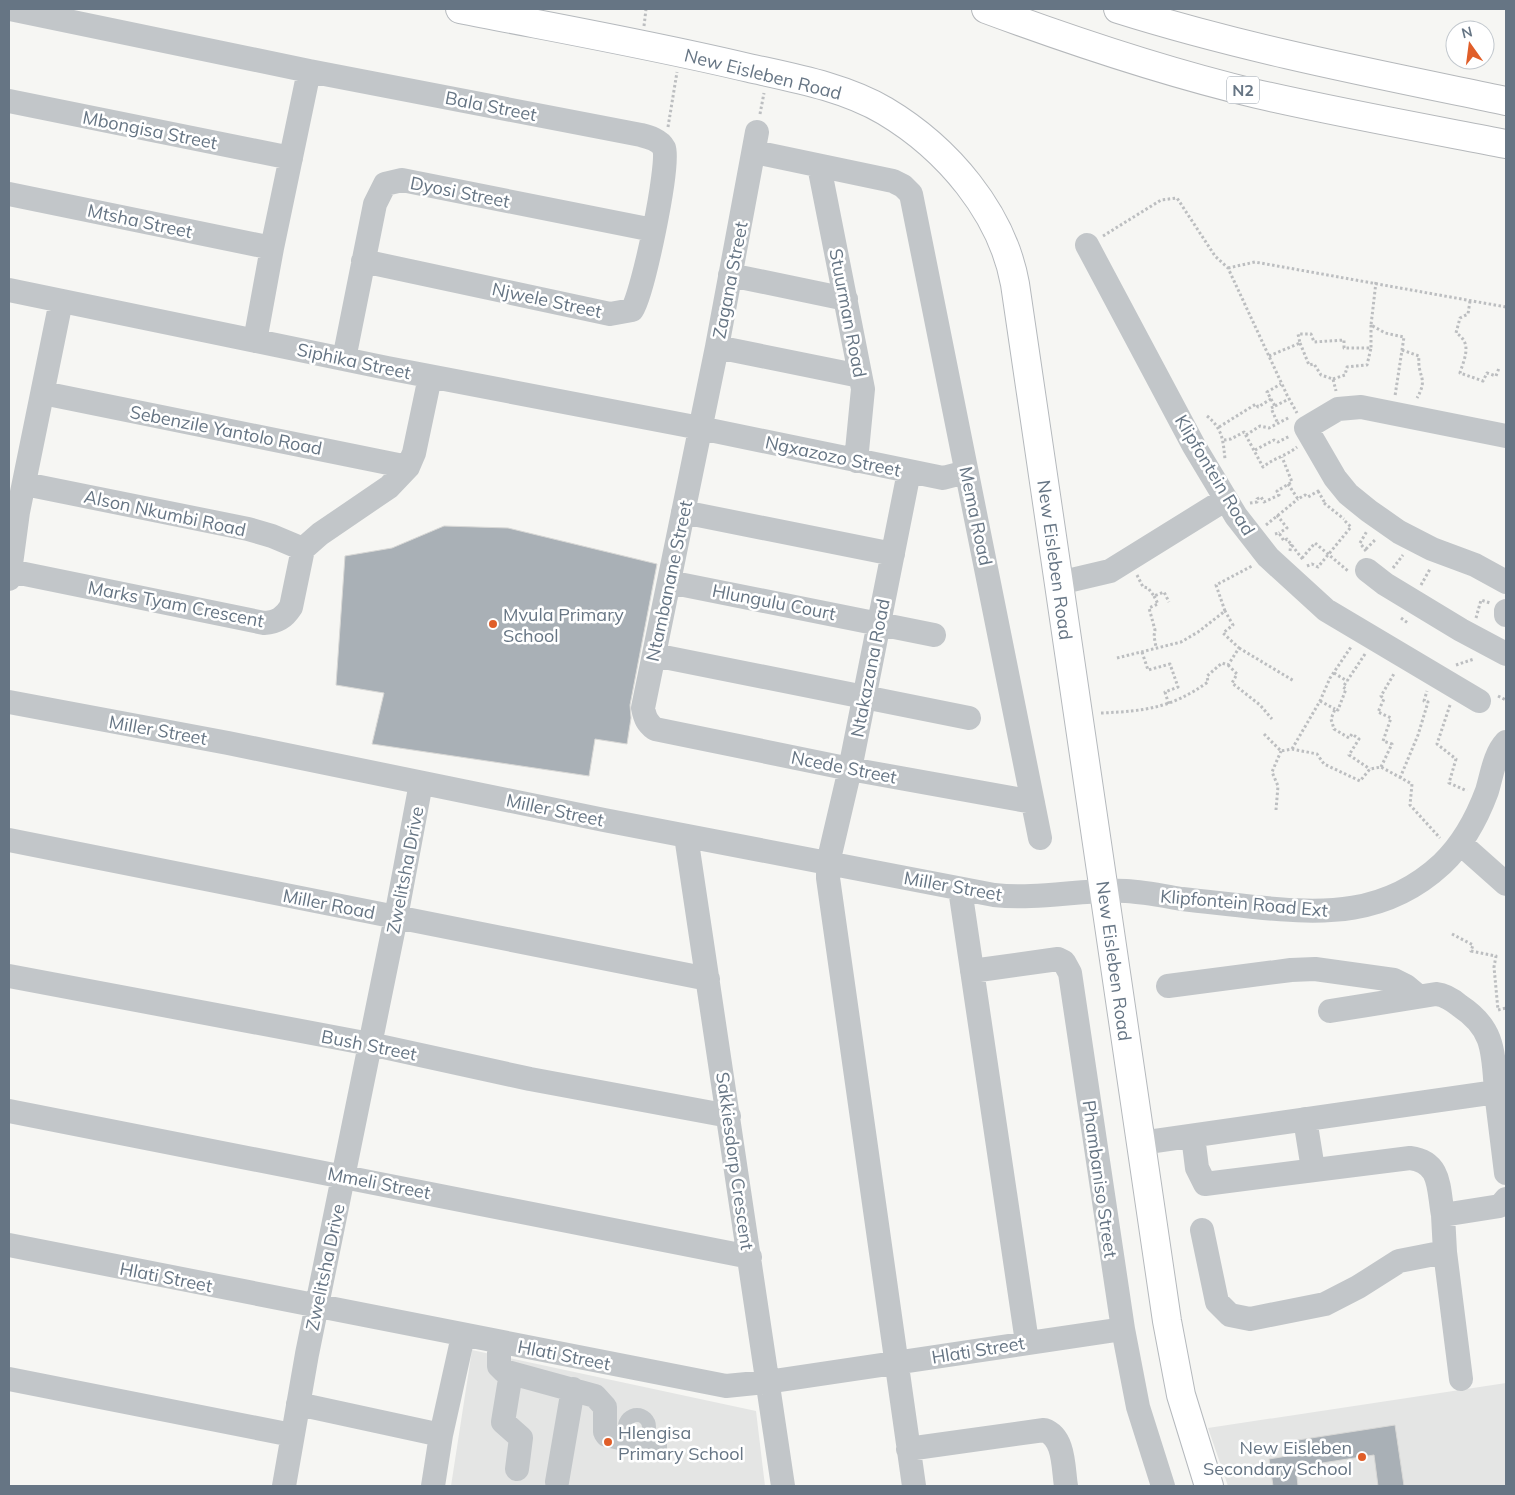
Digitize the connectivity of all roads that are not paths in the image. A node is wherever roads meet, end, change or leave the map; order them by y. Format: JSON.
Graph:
{"nodes":[{"id":1,"x":10,"y":9,"type":"edge"},
{"id":2,"x":460,"y":9,"type":"edge"},
{"id":3,"x":986,"y":9,"type":"edge"},
{"id":4,"x":1118,"y":9,"type":"edge"},
{"id":5,"x":309,"y":71,"type":"junction"},
{"id":6,"x":9,"y":101,"type":"edge"},
{"id":7,"x":1506,"y":101,"type":"edge"},
{"id":8,"x":1506,"y":144,"type":"edge"},
{"id":9,"x":663,"y":148,"type":"joint"},
{"id":10,"x":291,"y":158,"type":"junction"},
{"id":11,"x":819,"y":166,"type":"junction"},
{"id":12,"x":9,"y":194,"type":"edge"},
{"id":13,"x":653,"y":230,"type":"junction"},
{"id":14,"x":1087,"y":244,"type":"road end"},
{"id":15,"x":272,"y":248,"type":"junction"},
{"id":16,"x":363,"y":261,"type":"junction"},
{"id":17,"x":730,"y":275,"type":"junction"},
{"id":18,"x":9,"y":290,"type":"edge"},
{"id":19,"x":846,"y":299,"type":"junction"},
{"id":20,"x":61,"y":301,"type":"junction"},
{"id":21,"x":255,"y":340,"type":"junction"},
{"id":22,"x":717,"y":347,"type":"junction"},
{"id":23,"x":344,"y":359,"type":"junction"},
{"id":24,"x":860,"y":376,"type":"junction"},
{"id":25,"x":430,"y":377,"type":"junction"},
{"id":26,"x":43,"y":393,"type":"junction"},
{"id":27,"x":700,"y":428,"type":"junction"},
{"id":28,"x":1506,"y":436,"type":"edge"},
{"id":29,"x":856,"y":461,"type":"junction"},
{"id":30,"x":408,"y":467,"type":"junction"},
{"id":31,"x":909,"y":472,"type":"junction"},
{"id":32,"x":966,"y":472,"type":"junction"},
{"id":33,"x":25,"y":484,"type":"junction"},
{"id":34,"x":1237,"y":502,"type":"junction"},
{"id":35,"x":683,"y":512,"type":"junction"},
{"id":36,"x":303,"y":549,"type":"junction"},
{"id":37,"x":893,"y":554,"type":"junction"},
{"id":38,"x":1368,"y":571,"type":"road end"},
{"id":39,"x":9,"y":575,"type":"edge"},
{"id":40,"x":669,"y":582,"type":"junction"},
{"id":41,"x":1506,"y":582,"type":"edge"},
{"id":42,"x":1059,"y":583,"type":"junction"},
{"id":43,"x":879,"y":623,"type":"junction"},
{"id":44,"x":934,"y":634,"type":"dead end"},
{"id":45,"x":1488,"y":645,"type":"edge"},
{"id":46,"x":654,"y":655,"type":"junction"},
{"id":47,"x":864,"y":696,"type":"junction"},
{"id":48,"x":1479,"y":701,"type":"dead end"},
{"id":49,"x":9,"y":702,"type":"edge"},
{"id":50,"x":969,"y":718,"type":"dead end"},
{"id":51,"x":655,"y":729,"type":"joint"},
{"id":52,"x":1506,"y":742,"type":"edge"},
{"id":53,"x":850,"y":769,"type":"junction"},
{"id":54,"x":421,"y":783,"type":"junction"},
{"id":55,"x":1033,"y":802,"type":"junction"},
{"id":56,"x":686,"y":836,"type":"junction"},
{"id":57,"x":1040,"y":838,"type":"dead end"},
{"id":58,"x":9,"y":840,"type":"edge"},
{"id":59,"x":1457,"y":848,"type":"junction"},
{"id":60,"x":828,"y":863,"type":"junction"},
{"id":61,"x":1506,"y":884,"type":"edge"},
{"id":62,"x":960,"y":888,"type":"junction"},
{"id":63,"x":1104,"y":892,"type":"junction"},
{"id":64,"x":396,"y":917,"type":"junction"},
{"id":65,"x":972,"y":971,"type":"junction"},
{"id":66,"x":9,"y":976,"type":"edge"},
{"id":67,"x":708,"y":978,"type":"junction"},
{"id":68,"x":1168,"y":986,"type":"dead end"},
{"id":69,"x":1418,"y":996,"type":"junction"},
{"id":70,"x":1330,"y":1011,"type":"dead end"},
{"id":71,"x":370,"y":1044,"type":"junction"},
{"id":72,"x":1496,"y":1092,"type":"junction"},
{"id":73,"x":9,"y":1111,"type":"edge"},
{"id":74,"x":729,"y":1116,"type":"junction"},
{"id":75,"x":1305,"y":1119,"type":"junction"},
{"id":76,"x":1193,"y":1136,"type":"junction"},
{"id":77,"x":1141,"y":1143,"type":"junction"},
{"id":78,"x":1313,"y":1169,"type":"junction"},
{"id":79,"x":1506,"y":1173,"type":"edge"},
{"id":80,"x":344,"y":1175,"type":"junction"},
{"id":81,"x":1506,"y":1199,"type":"edge"},
{"id":82,"x":1443,"y":1215,"type":"junction"},
{"id":83,"x":1202,"y":1230,"type":"dead end"},
{"id":84,"x":9,"y":1245,"type":"edge"},
{"id":85,"x":1445,"y":1252,"type":"junction"},
{"id":86,"x":750,"y":1257,"type":"junction"},
{"id":87,"x":317,"y":1305,"type":"junction"},
{"id":88,"x":1122,"y":1329,"type":"junction"},
{"id":89,"x":463,"y":1336,"type":"junction"},
{"id":90,"x":1027,"y":1342,"type":"junction"},
{"id":91,"x":499,"y":1343,"type":"junction"},
{"id":92,"x":897,"y":1363,"type":"junction"},
{"id":93,"x":511,"y":1373,"type":"junction"},
{"id":94,"x":9,"y":1379,"type":"edge"},
{"id":95,"x":1461,"y":1379,"type":"dead end"},
{"id":96,"x":767,"y":1382,"type":"junction"},
{"id":97,"x":573,"y":1389,"type":"junction"},
{"id":98,"x":298,"y":1404,"type":"junction"},
{"id":99,"x":641,"y":1431,"type":"dead end"},
{"id":100,"x":441,"y":1434,"type":"junction"},
{"id":101,"x":292,"y":1435,"type":"junction"},
{"id":102,"x":908,"y":1449,"type":"junction"},
{"id":103,"x":517,"y":1468,"type":"dead end"},
{"id":104,"x":557,"y":1482,"type":"dead end"},
{"id":105,"x":284,"y":1486,"type":"edge"},
{"id":106,"x":433,"y":1486,"type":"edge"},
{"id":107,"x":783,"y":1486,"type":"edge"},
{"id":108,"x":914,"y":1486,"type":"edge"},
{"id":109,"x":1066,"y":1486,"type":"edge"},
{"id":110,"x":1163,"y":1486,"type":"edge"},
{"id":111,"x":1209,"y":1486,"type":"edge"}],
"edges":[{"from":1,"to":5,"type":"street","name":"Bala Street"},
{"from":2,"to":42,"type":"main road","name":"New Eisleben Road"},
{"from":3,"to":8,"type":"main road","number":"N2"},
{"from":4,"to":7,"type":"main road"},
{"from":5,"to":9,"type":"street","name":"Bala Street"},
{"from":5,"to":10,"type":"street"},
{"from":6,"to":10,"type":"street","name":"Mbongisa Street"},
{"from":9,"to":13,"type":"street","name":"Njwele Street"},
{"from":10,"to":15,"type":"street"},
{"from":11,"to":17,"type":"street","name":"Zagana Street"},
{"from":11,"to":19,"type":"street","name":"Stuurman Road"},
{"from":11,"to":32,"type":"street","name":"Mema Road"},
{"from":12,"to":15,"type":"street","name":"Mtsha Street"},
{"from":13,"to":16,"type":"street","name":"Dyosi Street"},
{"from":13,"to":16,"type":"street","name":"Njwele Street"},
{"from":14,"to":34,"type":"street","name":"Klipfontein Road"},
{"from":15,"to":21,"type":"street"},
{"from":16,"to":23,"type":"street","name":"Dyosi Street"},
{"from":17,"to":19,"type":"street"},
{"from":17,"to":22,"type":"street","name":"Zagana Street"},
{"from":18,"to":20,"type":"street","name":"Siphika Street"},
{"from":19,"to":24,"type":"street","name":"Stuurman Road"},
{"from":20,"to":21,"type":"street","name":"Siphika Street"},
{"from":20,"to":26,"type":"street","name":"Marks Tyam Crescent"},
{"from":21,"to":23,"type":"street","name":"Siphika Street"},
{"from":22,"to":24,"type":"street"},
{"from":22,"to":27,"type":"street","name":"Zagana Street"},
{"from":23,"to":25,"type":"street","name":"Siphika Street"},
{"from":24,"to":29,"type":"street","name":"Stuurman Road"},
{"from":25,"to":27,"type":"street","name":"Siphika Street"},
{"from":25,"to":30,"type":"street"},
{"from":26,"to":30,"type":"street","name":"Sebenzile Yantolo Road"},
{"from":26,"to":33,"type":"street","name":"Marks Tyam Crescent"},
{"from":27,"to":29,"type":"street","name":"Ngxazozo Street"},
{"from":27,"to":35,"type":"street","name":"Ntambanane Street"},
{"from":28,"to":41,"type":"street"},
{"from":29,"to":31,"type":"street","name":"Ngxazozo Street"},
{"from":30,"to":36,"type":"street"},
{"from":31,"to":32,"type":"street","name":"Ngxazozo Street"},
{"from":31,"to":37,"type":"street","name":"Ntakazana Road"},
{"from":32,"to":55,"type":"street","name":"Mema Road"},
{"from":33,"to":36,"type":"street","name":"Alson Nkumbi Road"},
{"from":33,"to":39,"type":"street","name":"Marks Tyam Crescent"},
{"from":34,"to":42,"type":"street"},
{"from":34,"to":48,"type":"street","name":"Klipfontein Road"},
{"from":35,"to":37,"type":"street"},
{"from":35,"to":40,"type":"street","name":"Ntambanane Street"},
{"from":36,"to":39,"type":"street","name":"Marks Tyam Crescent"},
{"from":37,"to":43,"type":"street","name":"Ntakazana Road"},
{"from":38,"to":45,"type":"street"},
{"from":40,"to":43,"type":"street","name":"Hlungulu Court"},
{"from":40,"to":46,"type":"street","name":"Ntambanane Street"},
{"from":42,"to":63,"type":"main road","name":"New Eisleben Road"},
{"from":43,"to":44,"type":"street","name":"Hlungulu Court"},
{"from":43,"to":47,"type":"street","name":"Ntakazana Road"},
{"from":46,"to":47,"type":"street"},
{"from":46,"to":51,"type":"street","name":"Ntambanane Street"},
{"from":47,"to":50,"type":"street"},
{"from":47,"to":53,"type":"street","name":"Ntakazana Road"},
{"from":49,"to":54,"type":"street","name":"Miller Street"},
{"from":51,"to":53,"type":"street","name":"Ncede Street"},
{"from":52,"to":59,"type":"street","name":"Klipfontein Road Ext"},
{"from":53,"to":55,"type":"street","name":"Ncede Street"},
{"from":53,"to":60,"type":"street","name":"Ntakazana Road"},
{"from":54,"to":56,"type":"street","name":"Miller Street"},
{"from":54,"to":64,"type":"street","name":"Zwelitsha Drive"},
{"from":55,"to":57,"type":"street","name":"Mema Road"},
{"from":56,"to":60,"type":"street","name":"Miller Street"},
{"from":56,"to":67,"type":"street","name":"Sakkiesdorp Crescent"},
{"from":58,"to":64,"type":"street","name":"Miller Road"},
{"from":59,"to":61,"type":"street"},
{"from":59,"to":63,"type":"street","name":"Klipfontein Road Ext"},
{"from":60,"to":62,"type":"street","name":"Miller Street"},
{"from":60,"to":92,"type":"street"},
{"from":62,"to":63,"type":"street","name":"Miller Street"},
{"from":62,"to":65,"type":"street"},
{"from":63,"to":77,"type":"main road","name":"New Eisleben Road"},
{"from":64,"to":67,"type":"street","name":"Miller Road"},
{"from":64,"to":71,"type":"street","name":"Zwelitsha Drive"},
{"from":65,"to":88,"type":"street","name":"Phambaniso Street"},
{"from":65,"to":90,"type":"street"},
{"from":66,"to":71,"type":"street","name":"Bush Street"},
{"from":67,"to":74,"type":"street","name":"Sakkiesdorp Crescent"},
{"from":68,"to":69,"type":"street"},
{"from":69,"to":70,"type":"street"},
{"from":69,"to":72,"type":"street"},
{"from":71,"to":74,"type":"street","name":"Bush Street"},
{"from":71,"to":80,"type":"street","name":"Zwelitsha Drive"},
{"from":72,"to":75,"type":"street"},
{"from":72,"to":79,"type":"street"},
{"from":73,"to":80,"type":"street","name":"Mmeli Street"},
{"from":74,"to":86,"type":"street","name":"Sakkiesdorp Crescent"},
{"from":75,"to":76,"type":"street"},
{"from":75,"to":78,"type":"street"},
{"from":76,"to":77,"type":"street"},
{"from":76,"to":78,"type":"street"},
{"from":77,"to":111,"type":"main road","name":"New Eisleben Road"},
{"from":78,"to":82,"type":"street"},
{"from":80,"to":86,"type":"street","name":"Mmeli Street"},
{"from":80,"to":87,"type":"street","name":"Zwelitsha Drive"},
{"from":81,"to":82,"type":"street"},
{"from":82,"to":85,"type":"street"},
{"from":83,"to":85,"type":"street"},
{"from":84,"to":87,"type":"street","name":"Hlati Street"},
{"from":85,"to":95,"type":"street"},
{"from":86,"to":96,"type":"street","name":"Sakkiesdorp Crescent"},
{"from":87,"to":89,"type":"street","name":"Hlati Street"},
{"from":87,"to":98,"type":"street","name":"Zwelitsha Drive"},
{"from":88,"to":90,"type":"street","name":"Hlati Street"},
{"from":88,"to":110,"type":"street","name":"Phambaniso Street"},
{"from":89,"to":91,"type":"street","name":"Hlati Street"},
{"from":89,"to":100,"type":"street"},
{"from":90,"to":92,"type":"street","name":"Hlati Street"},
{"from":91,"to":93,"type":"street"},
{"from":91,"to":96,"type":"street","name":"Hlati Street"},
{"from":92,"to":96,"type":"street","name":"Hlati Street"},
{"from":92,"to":102,"type":"street"},
{"from":93,"to":97,"type":"street"},
{"from":93,"to":103,"type":"street"},
{"from":94,"to":101,"type":"street"},
{"from":96,"to":107,"type":"street","name":"Sakkiesdorp Crescent"},
{"from":97,"to":99,"type":"street"},
{"from":97,"to":104,"type":"street"},
{"from":98,"to":100,"type":"street"},
{"from":98,"to":101,"type":"street","name":"Zwelitsha Drive"},
{"from":100,"to":106,"type":"street"},
{"from":101,"to":105,"type":"street","name":"Zwelitsha Drive"},
{"from":102,"to":108,"type":"street"},
{"from":102,"to":109,"type":"street"}]}
